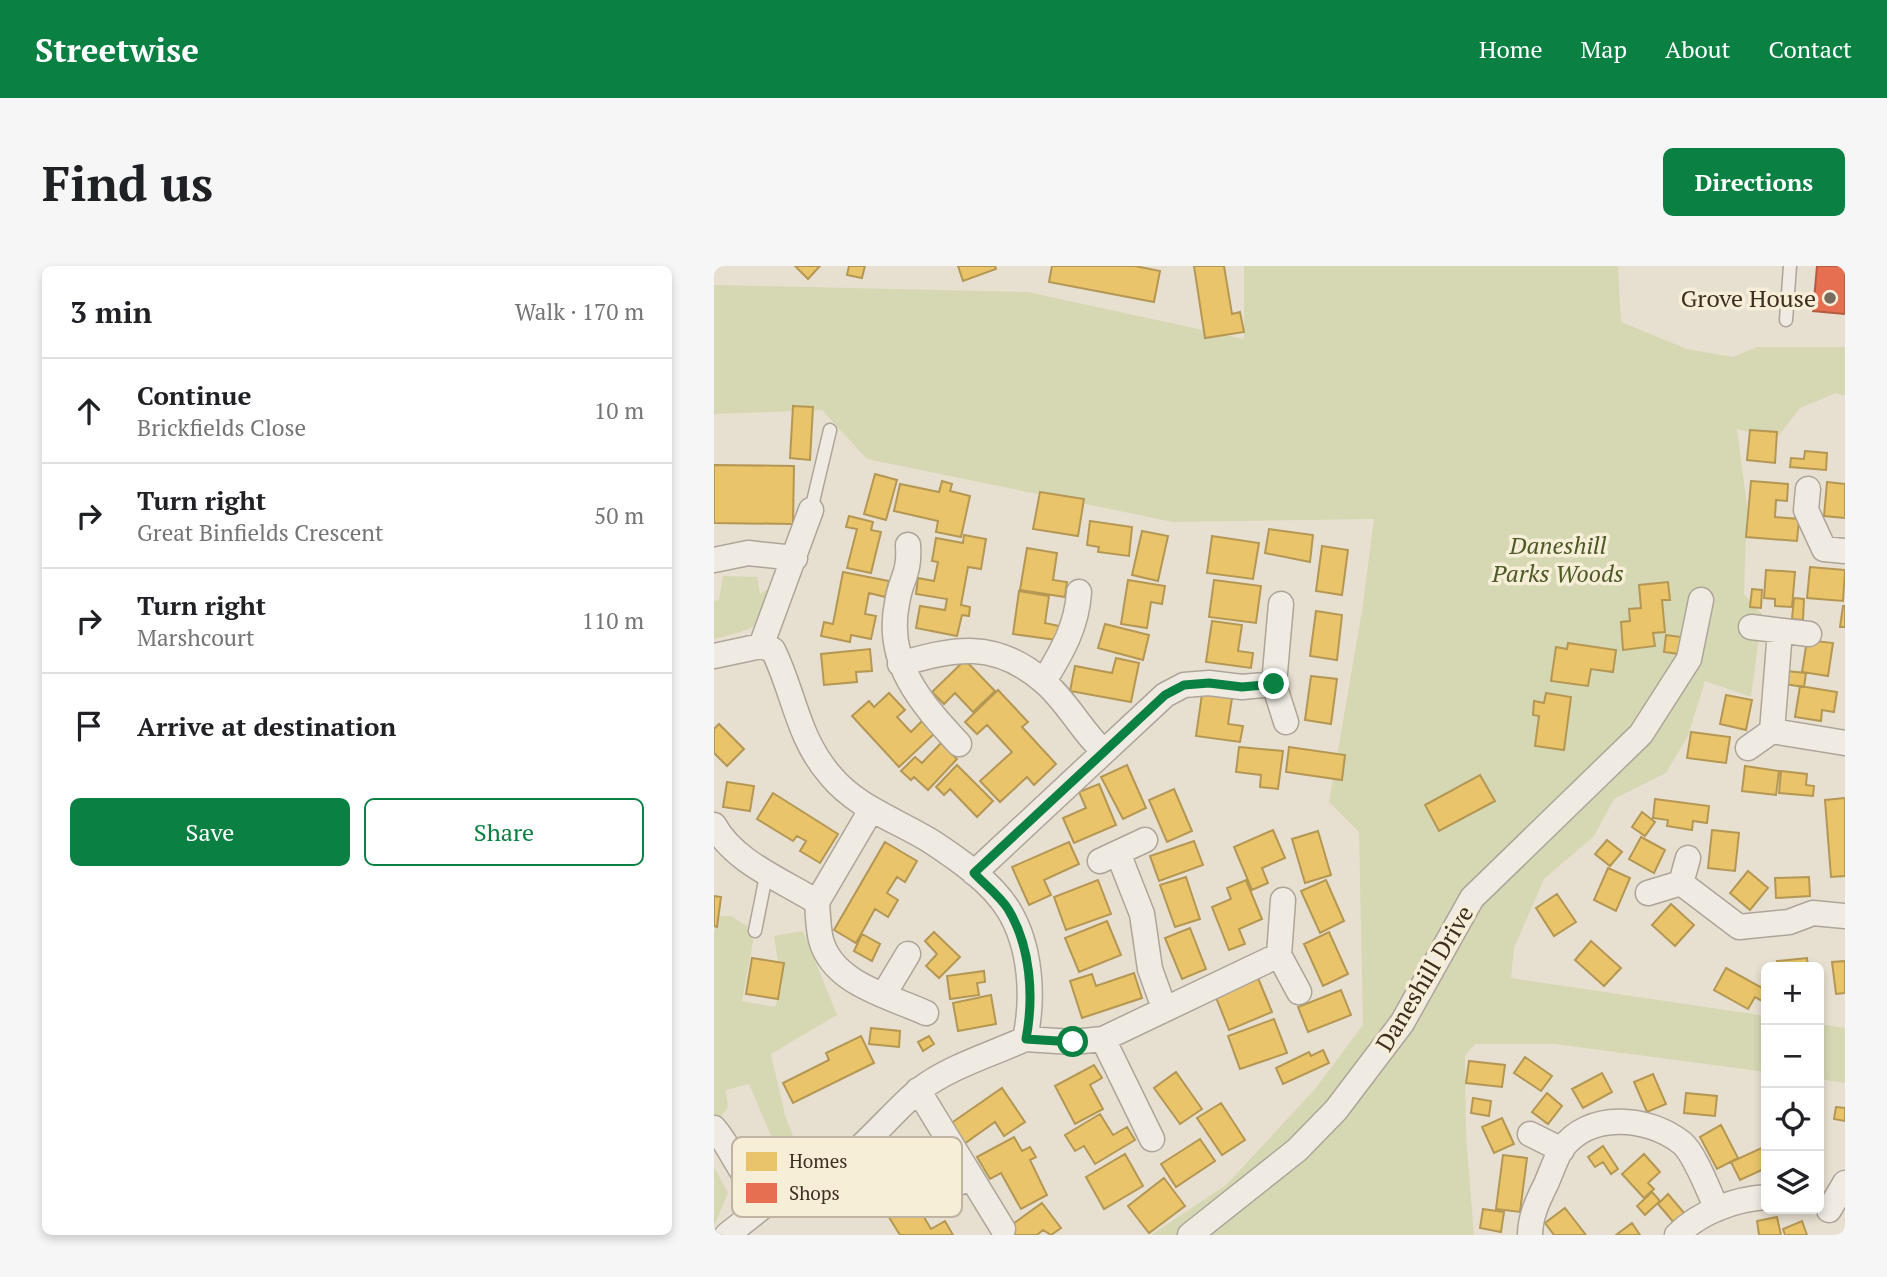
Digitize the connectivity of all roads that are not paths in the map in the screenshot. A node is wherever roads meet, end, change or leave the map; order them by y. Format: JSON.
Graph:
{"nodes":[{"id":1,"x":1790,"y":266,"type":"edge"},
{"id":2,"x":1786,"y":320,"type":"dead end"},
{"id":3,"x":830,"y":430,"type":"dead end"},
{"id":4,"x":1808,"y":489,"type":"dead end"},
{"id":5,"x":811,"y":510,"type":"joint"},
{"id":6,"x":908,"y":545,"type":"dead end"},
{"id":7,"x":1845,"y":551,"type":"edge"},
{"id":8,"x":795,"y":558,"type":"junction"},
{"id":9,"x":714,"y":560,"type":"edge"},
{"id":10,"x":1079,"y":592,"type":"dead end"},
{"id":11,"x":1701,"y":600,"type":"dead end"},
{"id":12,"x":1281,"y":604,"type":"dead end"},
{"id":13,"x":1751,"y":627,"type":"dead end"},
{"id":14,"x":1780,"y":631,"type":"junction"},
{"id":15,"x":1809,"y":634,"type":"dead end"},
{"id":16,"x":761,"y":646,"type":"junction"},
{"id":17,"x":714,"y":656,"type":"edge"},
{"id":18,"x":900,"y":664,"type":"junction"},
{"id":19,"x":1044,"y":681,"type":"junction"},
{"id":20,"x":1274,"y":684,"type":"junction"},
{"id":21,"x":1286,"y":722,"type":"dead end"},
{"id":22,"x":1772,"y":731,"type":"junction"},
{"id":23,"x":1845,"y":743,"type":"edge"},
{"id":24,"x":959,"y":744,"type":"dead end"},
{"id":25,"x":1748,"y":748,"type":"dead end"},
{"id":26,"x":1103,"y":751,"type":"junction"},
{"id":27,"x":871,"y":810,"type":"junction"},
{"id":28,"x":716,"y":833,"type":"edge"},
{"id":29,"x":1145,"y":839,"type":"dead end"},
{"id":30,"x":1688,"y":858,"type":"dead end"},
{"id":31,"x":767,"y":871,"type":"junction"},
{"id":32,"x":974,"y":873,"type":"junction"},
{"id":33,"x":1681,"y":883,"type":"junction"},
{"id":34,"x":1648,"y":893,"type":"dead end"},
{"id":35,"x":1283,"y":900,"type":"dead end"},
{"id":36,"x":817,"y":902,"type":"junction"},
{"id":37,"x":1845,"y":916,"type":"edge"},
{"id":38,"x":755,"y":931,"type":"dead end"},
{"id":39,"x":908,"y":954,"type":"dead end"},
{"id":40,"x":1279,"y":954,"type":"junction"},
{"id":41,"x":1299,"y":992,"type":"dead end"},
{"id":42,"x":884,"y":994,"type":"junction"},
{"id":43,"x":1164,"y":1008,"type":"junction"},
{"id":44,"x":926,"y":1013,"type":"dead end"},
{"id":45,"x":1026,"y":1039,"type":"junction"},
{"id":46,"x":1103,"y":1039,"type":"junction"},
{"id":47,"x":918,"y":1090,"type":"junction"},
{"id":48,"x":714,"y":1128,"type":"edge"},
{"id":49,"x":1530,"y":1134,"type":"dead end"},
{"id":50,"x":871,"y":1137,"type":"edge"},
{"id":51,"x":947,"y":1137,"type":"edge"},
{"id":52,"x":1152,"y":1139,"type":"dead end"},
{"id":53,"x":1562,"y":1150,"type":"junction"},
{"id":54,"x":732,"y":1155,"type":"edge"},
{"id":55,"x":962,"y":1162,"type":"edge"},
{"id":56,"x":972,"y":1178,"type":"junction"},
{"id":57,"x":962,"y":1182,"type":"edge"},
{"id":58,"x":1845,"y":1183,"type":"edge"},
{"id":59,"x":1761,"y":1197,"type":"edge"},
{"id":60,"x":1717,"y":1209,"type":"junction"},
{"id":61,"x":1831,"y":1213,"type":"edge"},
{"id":62,"x":750,"y":1217,"type":"edge"},
{"id":63,"x":1003,"y":1229,"type":"dead end"},
{"id":64,"x":727,"y":1235,"type":"edge"},
{"id":65,"x":1190,"y":1235,"type":"edge"},
{"id":66,"x":1530,"y":1235,"type":"edge"},
{"id":67,"x":1678,"y":1235,"type":"edge"}],
"edges":[{"from":1,"to":2,"type":"lane"},
{"from":3,"to":5,"type":"lane"},
{"from":4,"to":7,"type":"street"},
{"from":5,"to":8,"type":"street"},
{"from":6,"to":18,"type":"street"},
{"from":8,"to":9,"type":"street"},
{"from":8,"to":16,"type":"street"},
{"from":10,"to":19,"type":"street"},
{"from":11,"to":65,"type":"street","name":"Daneshill Drive"},
{"from":12,"to":20,"type":"street"},
{"from":13,"to":14,"type":"street"},
{"from":14,"to":15,"type":"street"},
{"from":14,"to":22,"type":"street"},
{"from":16,"to":17,"type":"street"},
{"from":16,"to":27,"type":"street"},
{"from":18,"to":19,"type":"street"},
{"from":18,"to":24,"type":"street"},
{"from":19,"to":26,"type":"street"},
{"from":20,"to":21,"type":"street"},
{"from":20,"to":26,"type":"street"},
{"from":22,"to":23,"type":"street"},
{"from":22,"to":25,"type":"street"},
{"from":26,"to":32,"type":"street"},
{"from":27,"to":32,"type":"street"},
{"from":27,"to":36,"type":"street"},
{"from":28,"to":31,"type":"street"},
{"from":29,"to":43,"type":"street"},
{"from":30,"to":33,"type":"street"},
{"from":31,"to":36,"type":"street"},
{"from":31,"to":38,"type":"lane"},
{"from":32,"to":45,"type":"street"},
{"from":33,"to":34,"type":"street"},
{"from":33,"to":37,"type":"street"},
{"from":35,"to":40,"type":"street"},
{"from":36,"to":42,"type":"street"},
{"from":39,"to":42,"type":"street"},
{"from":40,"to":41,"type":"street"},
{"from":40,"to":43,"type":"street"},
{"from":42,"to":44,"type":"street"},
{"from":43,"to":46,"type":"street"},
{"from":45,"to":46,"type":"street"},
{"from":45,"to":47,"type":"street"},
{"from":46,"to":52,"type":"street"},
{"from":47,"to":50,"type":"street"},
{"from":47,"to":51,"type":"street"},
{"from":48,"to":54,"type":"street"},
{"from":49,"to":53,"type":"street"},
{"from":53,"to":60,"type":"street"},
{"from":53,"to":66,"type":"street"},
{"from":55,"to":56,"type":"street"},
{"from":56,"to":57,"type":"street"},
{"from":56,"to":63,"type":"street"},
{"from":58,"to":61,"type":"street"},
{"from":59,"to":60,"type":"street"},
{"from":60,"to":67,"type":"street"},
{"from":62,"to":64,"type":"street"}]}
